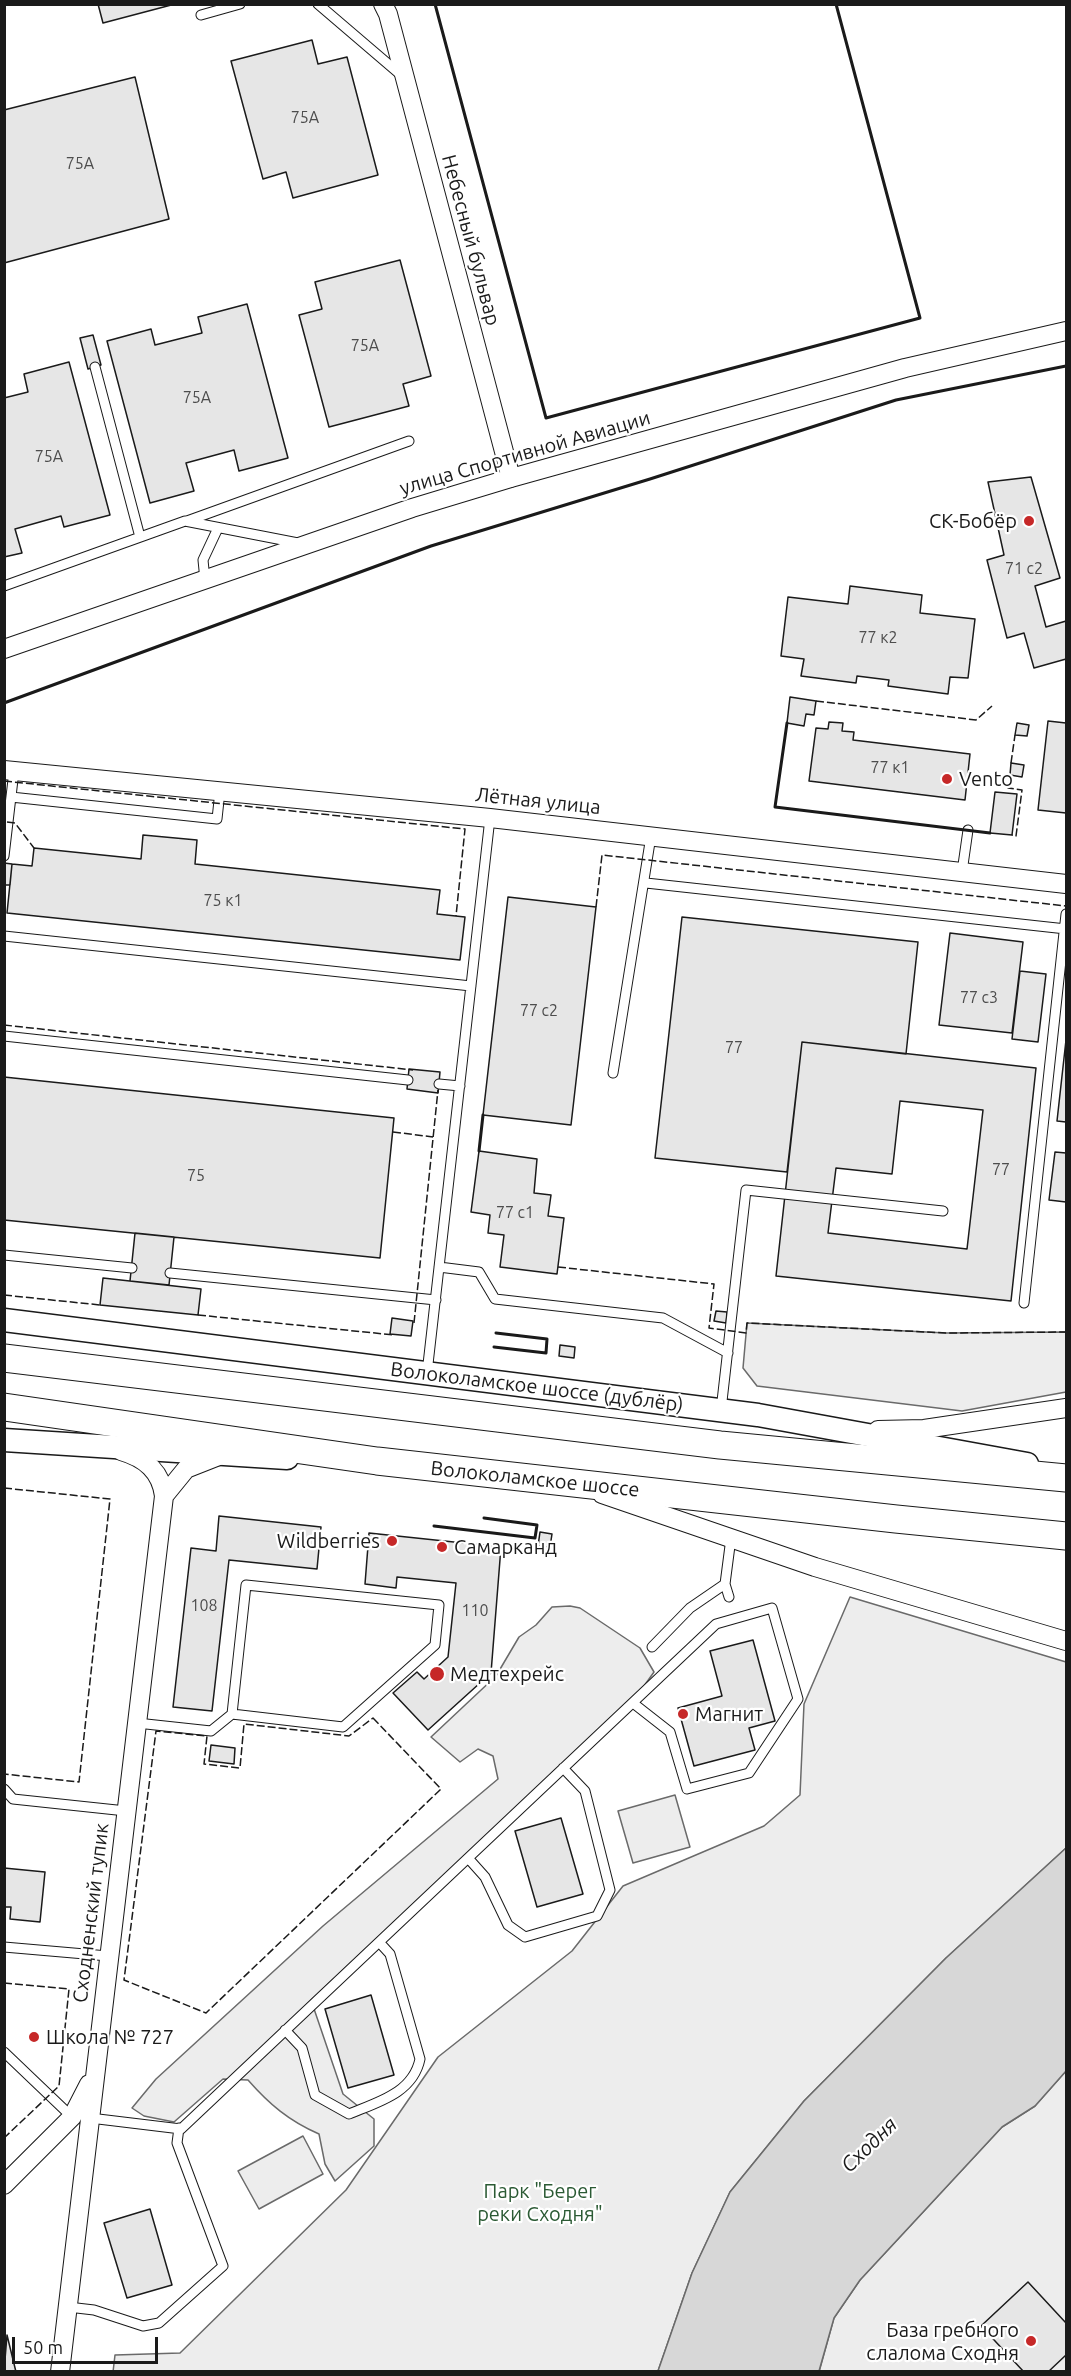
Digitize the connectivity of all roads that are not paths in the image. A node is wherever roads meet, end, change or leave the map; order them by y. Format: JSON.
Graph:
{"nodes":[{"id":1,"x":240,"y":4,"type":"edge"},
{"id":2,"x":318,"y":4,"type":"edge"},
{"id":3,"x":386,"y":8,"type":"edge"},
{"id":4,"x":201,"y":15,"type":"dead end"},
{"id":5,"x":405,"y":78,"type":"junction"},
{"id":6,"x":1066,"y":331,"type":"edge"},
{"id":7,"x":95,"y":367,"type":"dead end"},
{"id":8,"x":409,"y":441,"type":"dead end"},
{"id":9,"x":511,"y":478,"type":"junction"},
{"id":10,"x":184,"y":521,"type":"junction"},
{"id":11,"x":218,"y":528,"type":"junction"},
{"id":12,"x":140,"y":537,"type":"junction"},
{"id":13,"x":308,"y":545,"type":"junction"},
{"id":14,"x":205,"y":580,"type":"junction"},
{"id":15,"x":4,"y":586,"type":"edge"},
{"id":16,"x":4,"y":649,"type":"edge"},
{"id":17,"x":9,"y":771,"type":"edge"},
{"id":18,"x":220,"y":791,"type":"junction"},
{"id":19,"x":11,"y":797,"type":"junction"},
{"id":20,"x":490,"y":818,"type":"junction"},
{"id":21,"x":968,"y":830,"type":"dead end"},
{"id":22,"x":651,"y":836,"type":"junction"},
{"id":23,"x":4,"y":856,"type":"edge"},
{"id":24,"x":962,"y":872,"type":"junction"},
{"id":25,"x":646,"y":884,"type":"junction"},
{"id":26,"x":1066,"y":884,"type":"edge"},
{"id":27,"x":1066,"y":914,"type":"edge"},
{"id":28,"x":1066,"y":929,"type":"edge"},
{"id":29,"x":4,"y":936,"type":"edge"},
{"id":30,"x":471,"y":986,"type":"junction"},
{"id":31,"x":4,"y":1036,"type":"edge"},
{"id":32,"x":614,"y":1073,"type":"dead end"},
{"id":33,"x":408,"y":1080,"type":"dead end"},
{"id":34,"x":439,"y":1083,"type":"dead end"},
{"id":35,"x":460,"y":1086,"type":"junction"},
{"id":36,"x":943,"y":1211,"type":"dead end"},
{"id":37,"x":4,"y":1255,"type":"edge"},
{"id":38,"x":439,"y":1267,"type":"junction"},
{"id":39,"x":132,"y":1268,"type":"dead end"},
{"id":40,"x":170,"y":1272,"type":"dead end"},
{"id":41,"x":436,"y":1300,"type":"junction"},
{"id":42,"x":1024,"y":1303,"type":"dead end"},
{"id":43,"x":4,"y":1320,"type":"edge"},
{"id":44,"x":728,"y":1353,"type":"junction"},
{"id":45,"x":4,"y":1358,"type":"edge"},
{"id":46,"x":427,"y":1373,"type":"junction"},
{"id":47,"x":4,"y":1407,"type":"edge"},
{"id":48,"x":1066,"y":1408,"type":"edge"},
{"id":49,"x":721,"y":1410,"type":"junction"},
{"id":50,"x":836,"y":1429,"type":"junction"},
{"id":51,"x":4,"y":1440,"type":"edge"},
{"id":52,"x":114,"y":1449,"type":"junction"},
{"id":53,"x":220,"y":1456,"type":"junction"},
{"id":54,"x":377,"y":1461,"type":"junction"},
{"id":55,"x":1066,"y":1472,"type":"edge"},
{"id":56,"x":1066,"y":1478,"type":"edge"},
{"id":57,"x":566,"y":1482,"type":"junction"},
{"id":58,"x":164,"y":1496,"type":"junction"},
{"id":59,"x":1066,"y":1536,"type":"edge"},
{"id":60,"x":731,"y":1538,"type":"junction"},
{"id":61,"x":725,"y":1584,"type":"junction"},
{"id":62,"x":729,"y":1597,"type":"dead end"},
{"id":63,"x":1066,"y":1641,"type":"edge"},
{"id":64,"x":652,"y":1647,"type":"dead end"},
{"id":65,"x":633,"y":1702,"type":"junction"},
{"id":66,"x":232,"y":1714,"type":"junction"},
{"id":67,"x":137,"y":1723,"type":"junction"},
{"id":68,"x":563,"y":1768,"type":"junction"},
{"id":69,"x":4,"y":1789,"type":"edge"},
{"id":70,"x":126,"y":1811,"type":"junction"},
{"id":71,"x":468,"y":1858,"type":"junction"},
{"id":72,"x":379,"y":1942,"type":"junction"},
{"id":73,"x":4,"y":1947,"type":"edge"},
{"id":74,"x":108,"y":1956,"type":"junction"},
{"id":75,"x":285,"y":2030,"type":"junction"},
{"id":76,"x":4,"y":2052,"type":"edge"},
{"id":77,"x":81,"y":2117,"type":"junction"},
{"id":78,"x":179,"y":2128,"type":"junction"},
{"id":79,"x":4,"y":2186,"type":"edge"},
{"id":80,"x":68,"y":2307,"type":"junction"},
{"id":81,"x":60,"y":2372,"type":"edge"}],
"edges":[{"from":1,"to":4,"type":"lane"},
{"from":2,"to":5,"type":"lane"},
{"from":3,"to":5,"type":"street","name":"Небесный бульвар"},
{"from":5,"to":9,"type":"street","name":"Небесный бульвар"},
{"from":6,"to":9,"type":"street","name":"улица Спортивной Авиации"},
{"from":7,"to":12,"type":"lane"},
{"from":8,"to":10,"type":"lane"},
{"from":9,"to":13,"type":"street","name":"улица Спортивной Авиации"},
{"from":10,"to":11,"type":"lane"},
{"from":10,"to":12,"type":"lane"},
{"from":11,"to":13,"type":"lane"},
{"from":11,"to":14,"type":"lane"},
{"from":12,"to":15,"type":"lane"},
{"from":13,"to":14,"type":"street","name":"улица Спортивной Авиации"},
{"from":14,"to":16,"type":"street","name":"улица Спортивной Авиации"},
{"from":17,"to":18,"type":"street","name":"Лётная улица"},
{"from":17,"to":19,"type":"lane"},
{"from":18,"to":19,"type":"lane"},
{"from":18,"to":20,"type":"street","name":"Лётная улица"},
{"from":19,"to":23,"type":"lane"},
{"from":20,"to":22,"type":"street","name":"Лётная улица"},
{"from":20,"to":30,"type":"lane"},
{"from":21,"to":24,"type":"lane"},
{"from":22,"to":24,"type":"street","name":"Лётная улица"},
{"from":22,"to":25,"type":"lane"},
{"from":24,"to":26,"type":"street","name":"Лётная улица"},
{"from":25,"to":28,"type":"lane"},
{"from":25,"to":32,"type":"lane"},
{"from":27,"to":28,"type":"lane"},
{"from":28,"to":42,"type":"lane"},
{"from":29,"to":30,"type":"lane"},
{"from":30,"to":35,"type":"lane"},
{"from":31,"to":33,"type":"lane"},
{"from":34,"to":35,"type":"lane"},
{"from":35,"to":38,"type":"lane"},
{"from":36,"to":44,"type":"lane"},
{"from":37,"to":39,"type":"lane"},
{"from":38,"to":41,"type":"lane"},
{"from":38,"to":44,"type":"lane"},
{"from":40,"to":41,"type":"lane"},
{"from":41,"to":46,"type":"lane"},
{"from":43,"to":46,"type":"street","name":"Волоколамское шоссе (дублёр)"},
{"from":44,"to":49,"type":"lane"},
{"from":45,"to":56,"type":"main road"},
{"from":46,"to":49,"type":"street","name":"Волоколамское шоссе (дублёр)"},
{"from":47,"to":54,"type":"main road","name":"Волоколамское шоссе"},
{"from":48,"to":50,"type":"street"},
{"from":49,"to":50,"type":"street","name":"Волоколамское шоссе (дублёр)"},
{"from":50,"to":55,"type":"street","name":"Волоколамское шоссе (дублёр)"},
{"from":51,"to":52,"type":"street"},
{"from":52,"to":53,"type":"street"},
{"from":52,"to":58,"type":"street","name":"Сходненский тупик"},
{"from":53,"to":54,"type":"street"},
{"from":53,"to":58,"type":"street"},
{"from":54,"to":57,"type":"main road","name":"Волоколамское шоссе"},
{"from":57,"to":59,"type":"main road","name":"Волоколамское шоссе"},
{"from":57,"to":60,"type":"street"},
{"from":58,"to":67,"type":"street","name":"Сходненский тупик"},
{"from":60,"to":61,"type":"lane"},
{"from":60,"to":63,"type":"street"},
{"from":61,"to":62,"type":"lane"},
{"from":61,"to":64,"type":"lane"},
{"from":65,"to":65,"type":"lane"},
{"from":65,"to":68,"type":"lane"},
{"from":66,"to":66,"type":"lane"},
{"from":66,"to":67,"type":"lane"},
{"from":67,"to":70,"type":"street","name":"Сходненский тупик"},
{"from":68,"to":71,"type":"lane"},
{"from":68,"to":71,"type":"lane"},
{"from":69,"to":70,"type":"lane"},
{"from":70,"to":74,"type":"street","name":"Сходненский тупик"},
{"from":71,"to":72,"type":"lane"},
{"from":72,"to":75,"type":"lane"},
{"from":72,"to":75,"type":"lane"},
{"from":73,"to":74,"type":"lane"},
{"from":74,"to":77,"type":"street","name":"Сходненский тупик"},
{"from":75,"to":78,"type":"lane"},
{"from":76,"to":77,"type":"lane"},
{"from":77,"to":78,"type":"lane"},
{"from":77,"to":79,"type":"street"},
{"from":77,"to":80,"type":"street","name":"Сходненский тупик"},
{"from":78,"to":80,"type":"lane"},
{"from":80,"to":81,"type":"street","name":"Сходненский тупик"}]}
